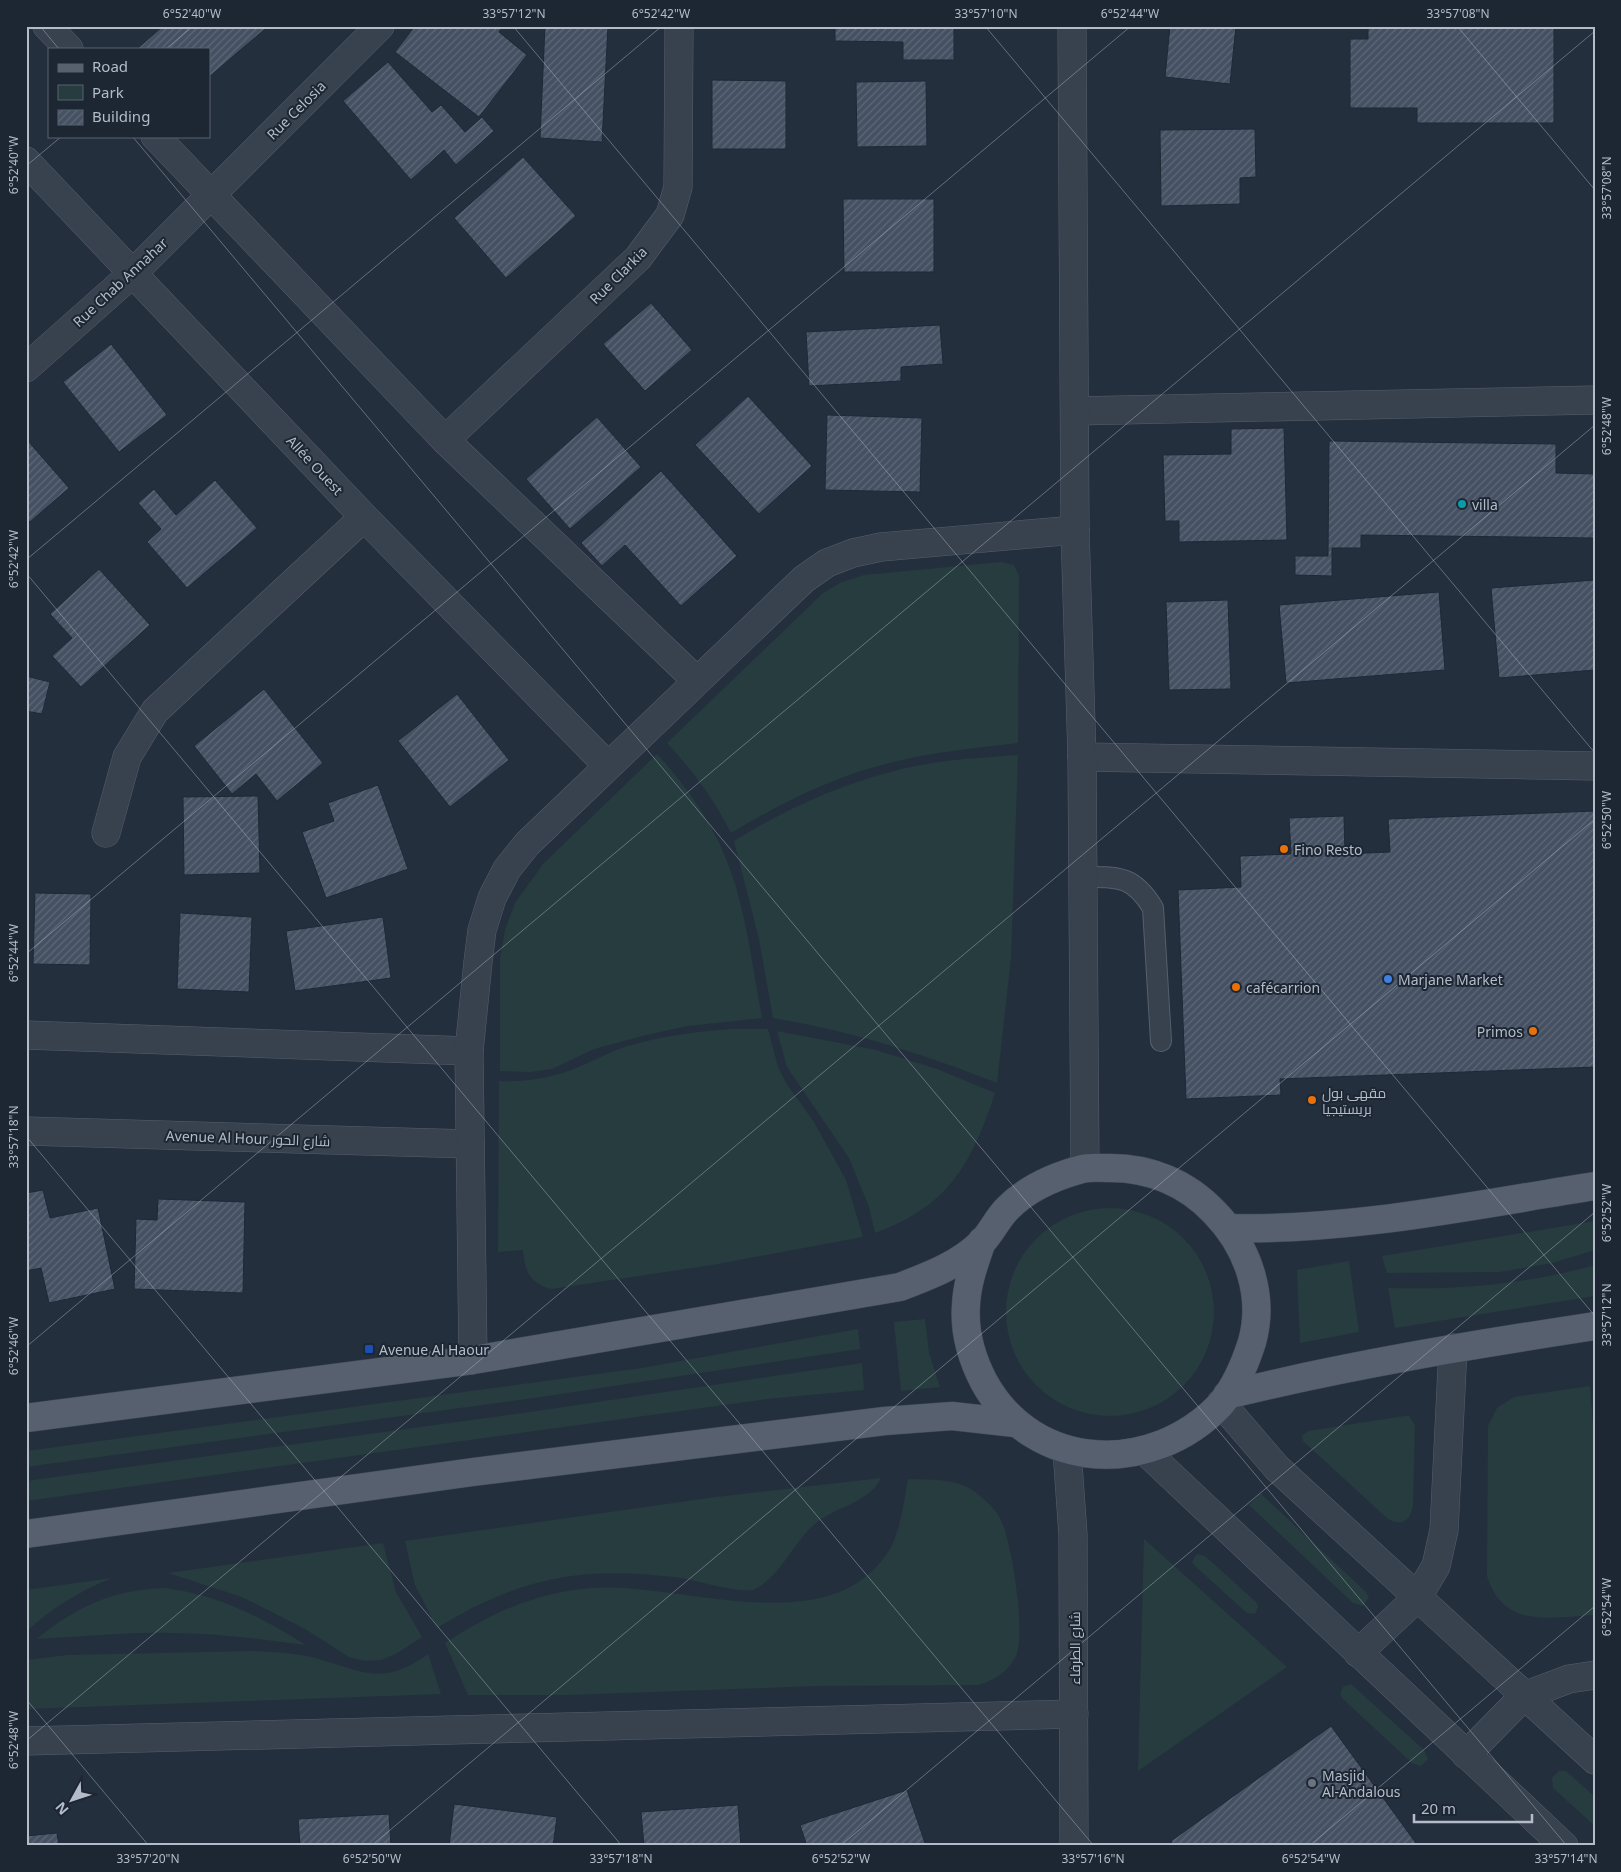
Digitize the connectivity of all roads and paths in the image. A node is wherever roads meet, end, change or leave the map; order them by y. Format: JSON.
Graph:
{"nodes":[{"id":1,"x":47,"y":26,"type":"edge"},
{"id":2,"x":380,"y":26,"type":"edge"},
{"id":3,"x":679,"y":26,"type":"edge"},
{"id":4,"x":1072,"y":26,"type":"edge"},
{"id":5,"x":68,"y":48,"type":"edge"},
{"id":6,"x":157,"y":138,"type":"edge"},
{"id":7,"x":26,"y":161,"type":"edge"},
{"id":8,"x":212,"y":194,"type":"junction"},
{"id":9,"x":133,"y":273,"type":"junction"},
{"id":10,"x":26,"y":368,"type":"edge"},
{"id":11,"x":1595,"y":400,"type":"edge"},
{"id":12,"x":1075,"y":411,"type":"junction"},
{"id":13,"x":445,"y":440,"type":"junction"},
{"id":14,"x":364,"y":517,"type":"junction"},
{"id":15,"x":1075,"y":530,"type":"junction"},
{"id":16,"x":696,"y":680,"type":"junction"},
{"id":17,"x":1082,"y":757,"type":"junction"},
{"id":18,"x":608,"y":766,"type":"junction"},
{"id":19,"x":1595,"y":766,"type":"edge"},
{"id":20,"x":106,"y":833,"type":"dead end"},
{"id":21,"x":1083,"y":877,"type":"junction"},
{"id":22,"x":26,"y":1035,"type":"edge"},
{"id":23,"x":1161,"y":1041,"type":"dead end"},
{"id":24,"x":469,"y":1050,"type":"junction"},
{"id":25,"x":26,"y":1131,"type":"edge"},
{"id":26,"x":470,"y":1144,"type":"junction"},
{"id":27,"x":1085,"y":1168,"type":"junction"},
{"id":28,"x":1595,"y":1186,"type":"edge"},
{"id":29,"x":1229,"y":1228,"type":"junction"},
{"id":30,"x":982,"y":1242,"type":"junction"},
{"id":31,"x":1595,"y":1326,"type":"edge"},
{"id":32,"x":1453,"y":1348,"type":"junction"},
{"id":33,"x":473,"y":1360,"type":"junction"},
{"id":34,"x":1224,"y":1399,"type":"junction"},
{"id":35,"x":26,"y":1418,"type":"edge"},
{"id":36,"x":1014,"y":1423,"type":"junction"},
{"id":37,"x":1067,"y":1450,"type":"junction"},
{"id":38,"x":1145,"y":1451,"type":"junction"},
{"id":39,"x":26,"y":1534,"type":"edge"},
{"id":40,"x":1417,"y":1598,"type":"junction"},
{"id":41,"x":1358,"y":1653,"type":"junction"},
{"id":42,"x":1595,"y":1675,"type":"edge"},
{"id":43,"x":1524,"y":1696,"type":"junction"},
{"id":44,"x":1074,"y":1714,"type":"junction"},
{"id":45,"x":26,"y":1741,"type":"edge"},
{"id":46,"x":1466,"y":1755,"type":"junction"},
{"id":47,"x":1595,"y":1760,"type":"edge"},
{"id":48,"x":1074,"y":1846,"type":"edge"},
{"id":49,"x":1564,"y":1846,"type":"edge"}],
"edges":[{"from":1,"to":5,"type":"street"},
{"from":2,"to":8,"type":"street","name":"Rue Celosia"},
{"from":3,"to":13,"type":"street","name":"Rue Clarkia"},
{"from":4,"to":12,"type":"street"},
{"from":6,"to":8,"type":"street"},
{"from":7,"to":9,"type":"street","name":"Allée Ouest"},
{"from":8,"to":9,"type":"street","name":"Rue Chab Annahar"},
{"from":8,"to":13,"type":"street"},
{"from":9,"to":10,"type":"street","name":"Rue Chab Annahar"},
{"from":9,"to":14,"type":"street","name":"Allée Ouest"},
{"from":11,"to":12,"type":"street"},
{"from":12,"to":15,"type":"street"},
{"from":13,"to":16,"type":"street"},
{"from":14,"to":18,"type":"street","name":"Allée Ouest"},
{"from":14,"to":20,"type":"street"},
{"from":15,"to":16,"type":"street"},
{"from":15,"to":17,"type":"street"},
{"from":16,"to":18,"type":"street"},
{"from":17,"to":19,"type":"street"},
{"from":17,"to":21,"type":"street"},
{"from":18,"to":24,"type":"street"},
{"from":21,"to":23,"type":"lane"},
{"from":21,"to":27,"type":"street"},
{"from":22,"to":24,"type":"street"},
{"from":24,"to":26,"type":"street"},
{"from":25,"to":26,"type":"street","name":"Avenue Al Hour شارع الحور"},
{"from":26,"to":33,"type":"street"},
{"from":27,"to":29,"type":"main road"},
{"from":27,"to":30,"type":"main road"},
{"from":28,"to":29,"type":"main road"},
{"from":29,"to":34,"type":"main road"},
{"from":30,"to":33,"type":"main road"},
{"from":30,"to":36,"type":"main road"},
{"from":31,"to":32,"type":"main road"},
{"from":32,"to":34,"type":"main road"},
{"from":32,"to":40,"type":"street"},
{"from":33,"to":35,"type":"main road"},
{"from":34,"to":38,"type":"main road"},
{"from":34,"to":40,"type":"street"},
{"from":36,"to":37,"type":"main road"},
{"from":36,"to":39,"type":"main road"},
{"from":37,"to":38,"type":"main road"},
{"from":37,"to":44,"type":"street","name":"شارع الطرفاء"},
{"from":38,"to":41,"type":"street"},
{"from":40,"to":41,"type":"street"},
{"from":40,"to":43,"type":"street"},
{"from":41,"to":46,"type":"street"},
{"from":42,"to":43,"type":"street"},
{"from":43,"to":46,"type":"street"},
{"from":43,"to":47,"type":"street"},
{"from":44,"to":45,"type":"street"},
{"from":44,"to":48,"type":"street","name":"شارع الطرفاء"},
{"from":46,"to":49,"type":"street"}]}
